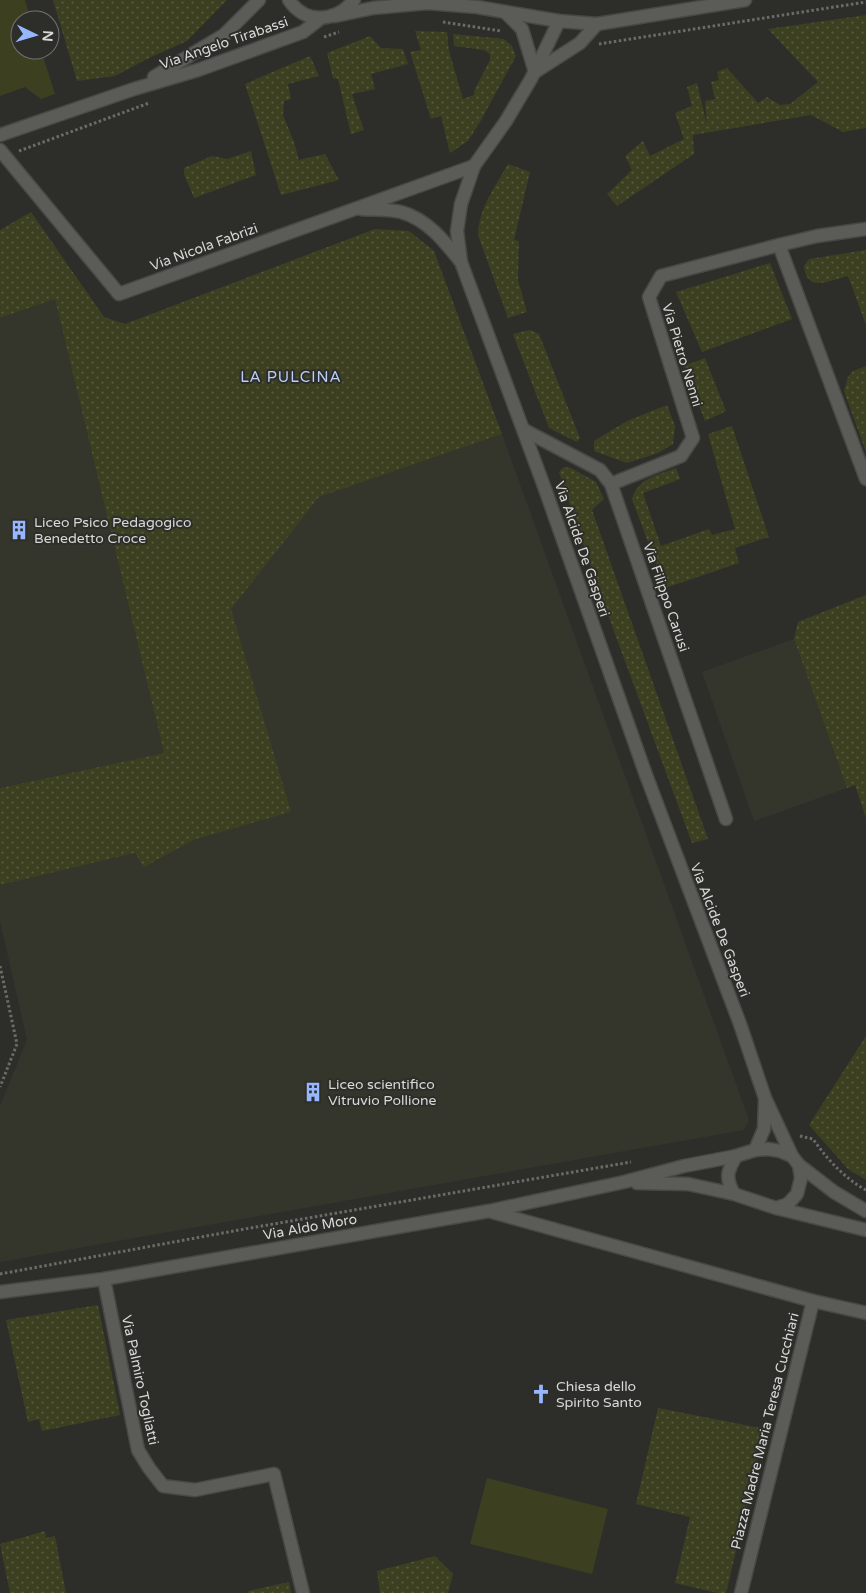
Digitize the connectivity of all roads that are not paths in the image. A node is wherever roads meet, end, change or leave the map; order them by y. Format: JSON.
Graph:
{"nodes":[{"id":1,"x":259,"y":0,"type":"edge"},
{"id":2,"x":289,"y":0,"type":"edge"},
{"id":3,"x":354,"y":0,"type":"edge"},
{"id":4,"x":458,"y":0,"type":"edge"},
{"id":5,"x":745,"y":0,"type":"edge"},
{"id":6,"x":476,"y":7,"type":"junction"},
{"id":7,"x":505,"y":12,"type":"junction"},
{"id":8,"x":335,"y":16,"type":"junction"},
{"id":9,"x":321,"y":18,"type":"junction"},
{"id":10,"x":559,"y":21,"type":"junction"},
{"id":11,"x":597,"y":24,"type":"junction"},
{"id":12,"x":535,"y":72,"type":"junction"},
{"id":13,"x":134,"y":88,"type":"junction"},
{"id":14,"x":0,"y":135,"type":"edge"},
{"id":15,"x":3,"y":153,"type":"edge"},
{"id":16,"x":474,"y":166,"type":"junction"},
{"id":17,"x":356,"y":209,"type":"junction"},
{"id":18,"x":866,"y":229,"type":"edge"},
{"id":19,"x":778,"y":245,"type":"junction"},
{"id":20,"x":461,"y":262,"type":"junction"},
{"id":21,"x":524,"y":430,"type":"junction"},
{"id":22,"x":866,"y":479,"type":"edge"},
{"id":23,"x":611,"y":484,"type":"junction"},
{"id":24,"x":726,"y":819,"type":"dead end"},
{"id":25,"x":765,"y":1098,"type":"junction"},
{"id":26,"x":755,"y":1150,"type":"junction"},
{"id":27,"x":736,"y":1156,"type":"junction"},
{"id":28,"x":796,"y":1161,"type":"junction"},
{"id":29,"x":624,"y":1182,"type":"junction"},
{"id":30,"x":734,"y":1194,"type":"junction"},
{"id":31,"x":776,"y":1208,"type":"junction"},
{"id":32,"x":489,"y":1211,"type":"junction"},
{"id":33,"x":866,"y":1211,"type":"edge"},
{"id":34,"x":866,"y":1230,"type":"edge"},
{"id":35,"x":104,"y":1279,"type":"junction"},
{"id":36,"x":0,"y":1292,"type":"edge"},
{"id":37,"x":813,"y":1301,"type":"junction"},
{"id":38,"x":866,"y":1313,"type":"edge"},
{"id":39,"x":303,"y":1593,"type":"edge"},
{"id":40,"x":740,"y":1593,"type":"edge"}],
"edges":[{"from":1,"to":13,"type":"street","name":"Via Angelo Tirabassi"},
{"from":2,"to":9,"type":"street"},
{"from":3,"to":8,"type":"street"},
{"from":4,"to":6,"type":"street"},
{"from":5,"to":11,"type":"street"},
{"from":6,"to":7,"type":"street"},
{"from":6,"to":8,"type":"street"},
{"from":7,"to":10,"type":"street"},
{"from":7,"to":12,"type":"street"},
{"from":8,"to":9,"type":"street"},
{"from":9,"to":13,"type":"street","name":"Via Angelo Tirabassi"},
{"from":10,"to":11,"type":"street"},
{"from":10,"to":12,"type":"street","name":"Via Alcide De Gasperi"},
{"from":11,"to":12,"type":"street"},
{"from":12,"to":16,"type":"street","name":"Via Alcide De Gasperi"},
{"from":13,"to":14,"type":"street","name":"Via Angelo Tirabassi"},
{"from":15,"to":17,"type":"street","name":"Via Nicola Fabrizi"},
{"from":16,"to":17,"type":"street","name":"Via Nicola Fabrizi"},
{"from":16,"to":20,"type":"street","name":"Via Alcide De Gasperi"},
{"from":17,"to":20,"type":"street"},
{"from":18,"to":19,"type":"street","name":"Via Pietro Nenni"},
{"from":19,"to":22,"type":"street"},
{"from":19,"to":23,"type":"street","name":"Via Pietro Nenni"},
{"from":20,"to":21,"type":"street","name":"Via Alcide De Gasperi"},
{"from":21,"to":23,"type":"street","name":"Via Filippo Carusi"},
{"from":21,"to":25,"type":"street","name":"Via Alcide De Gasperi"},
{"from":23,"to":24,"type":"street","name":"Via Filippo Carusi"},
{"from":25,"to":26,"type":"street","name":"Via Alcide De Gasperi"},
{"from":25,"to":28,"type":"street","name":"Via Alcide De Gasperi"},
{"from":26,"to":27,"type":"street"},
{"from":26,"to":28,"type":"street"},
{"from":27,"to":29,"type":"street","name":"Via Aldo Moro"},
{"from":27,"to":30,"type":"street"},
{"from":28,"to":31,"type":"street"},
{"from":28,"to":33,"type":"street"},
{"from":29,"to":30,"type":"street","name":"Via Aldo Moro"},
{"from":29,"to":32,"type":"street","name":"Via Aldo Moro"},
{"from":30,"to":31,"type":"street"},
{"from":31,"to":34,"type":"street"},
{"from":32,"to":35,"type":"street","name":"Via Aldo Moro"},
{"from":32,"to":37,"type":"street"},
{"from":35,"to":36,"type":"street","name":"Via Aldo Moro"},
{"from":35,"to":39,"type":"street","name":"Via Palmiro Togliatti"},
{"from":37,"to":38,"type":"street","name":"Piazza Madre Maria Teresa Cucchiari"},
{"from":37,"to":40,"type":"street","name":"Piazza Madre Maria Teresa Cucchiari"}]}
